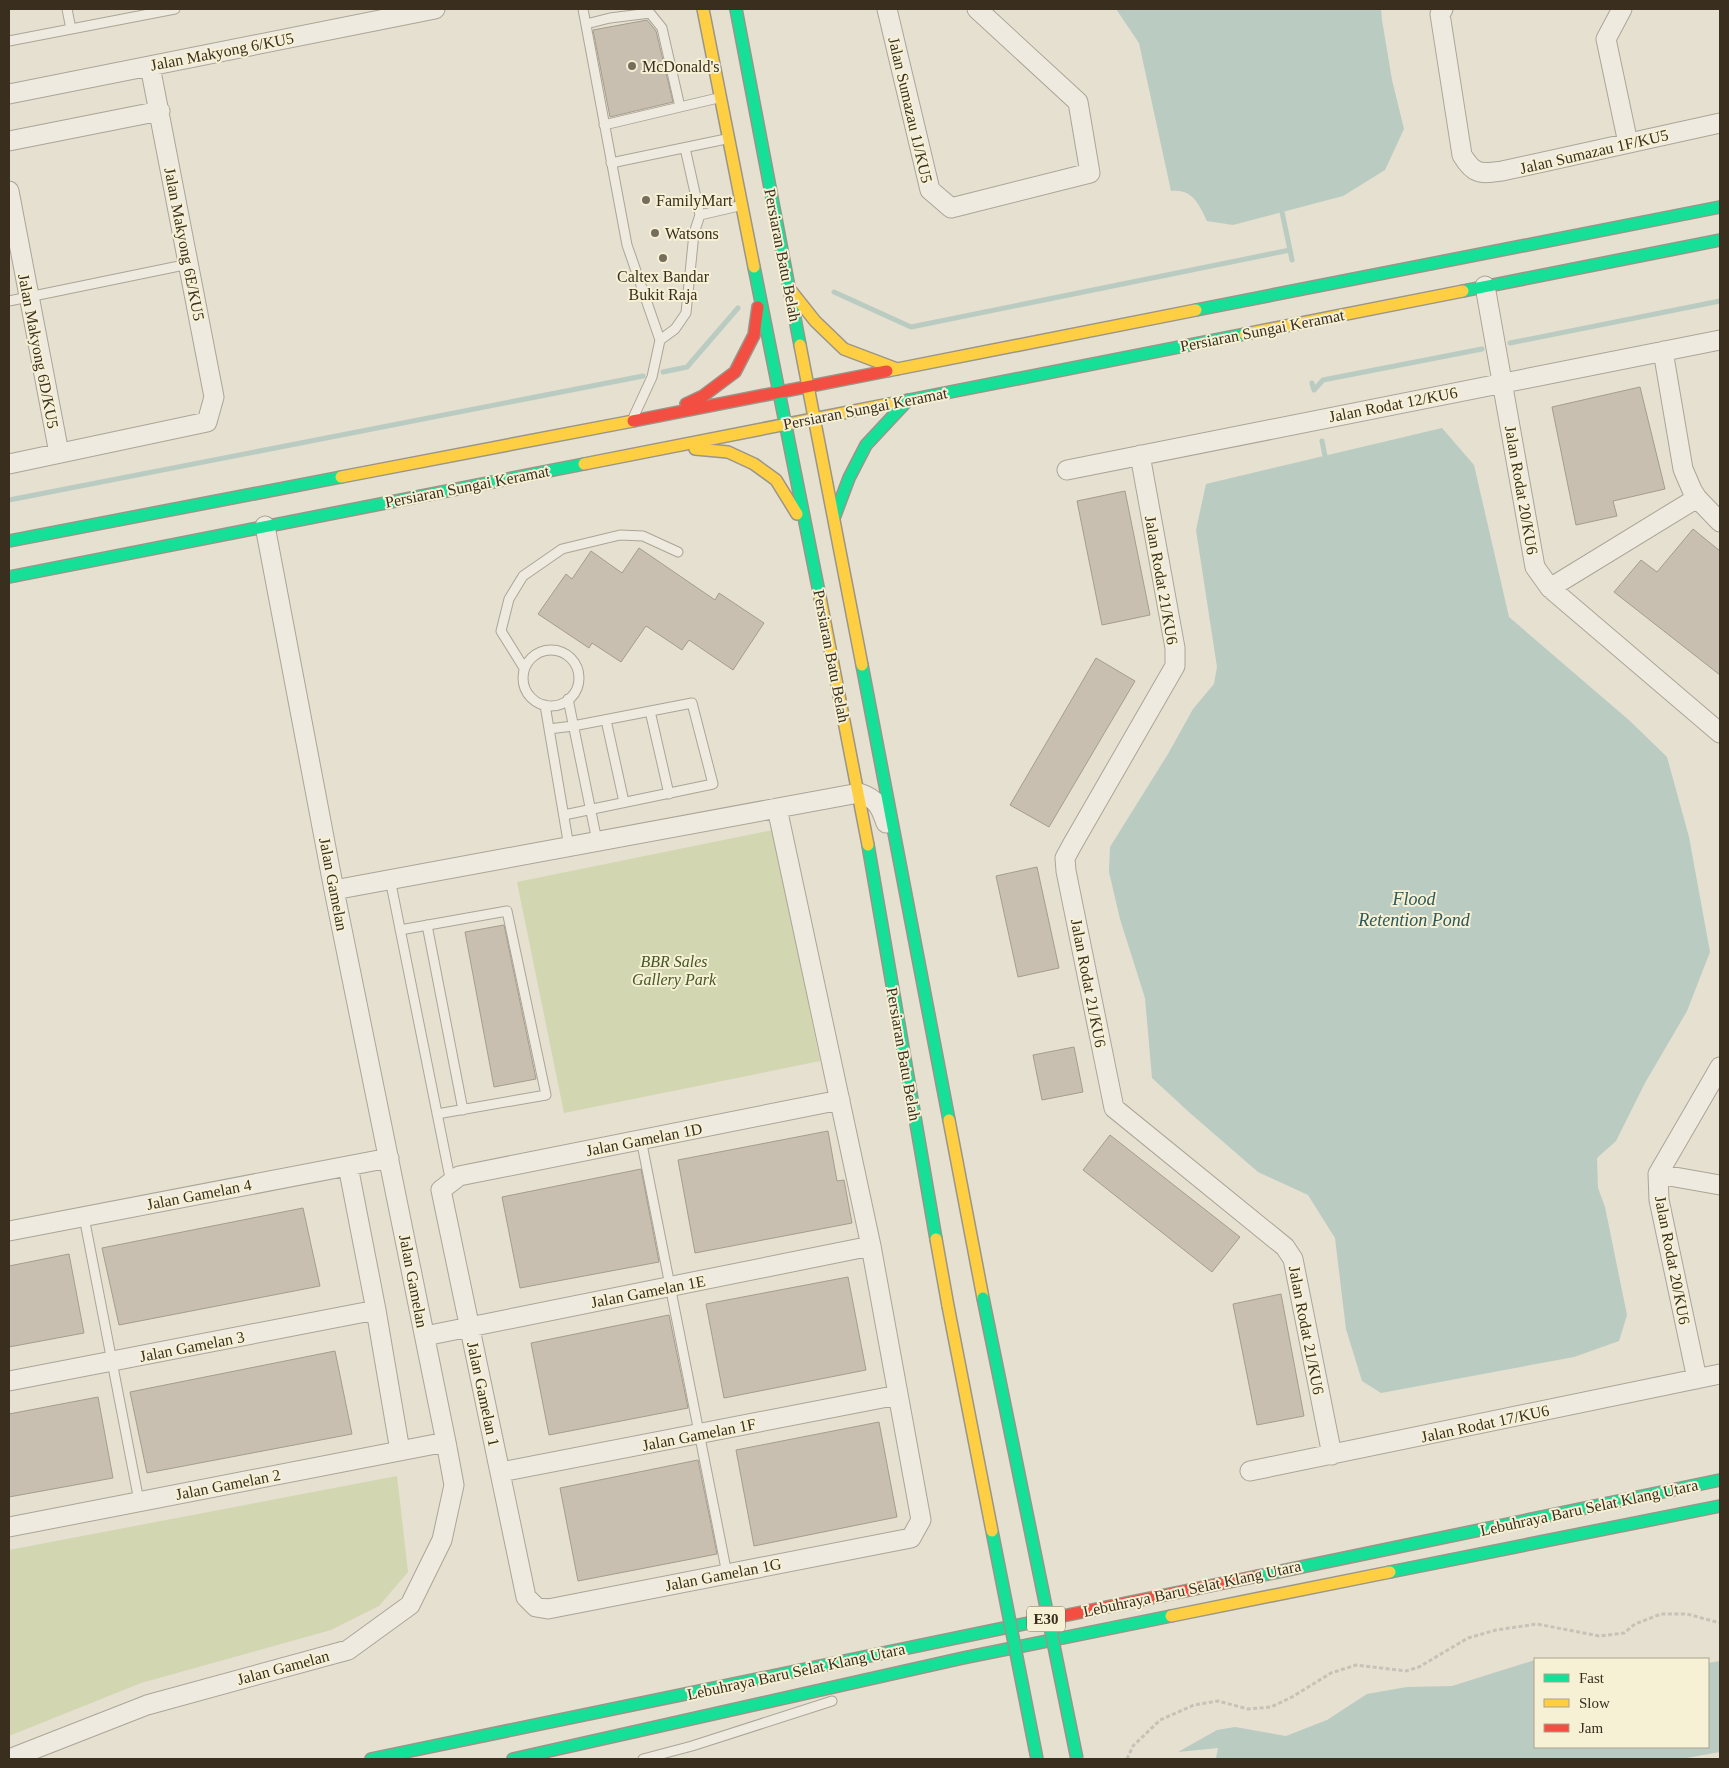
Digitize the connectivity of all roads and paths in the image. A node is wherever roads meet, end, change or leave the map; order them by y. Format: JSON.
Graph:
{"nodes":[{"id":1,"x":67,"y":9,"type":"edge"},
{"id":2,"x":175,"y":9,"type":"edge"},
{"id":3,"x":435,"y":9,"type":"edge"},
{"id":4,"x":583,"y":9,"type":"edge"},
{"id":5,"x":703,"y":9,"type":"edge"},
{"id":6,"x":887,"y":9,"type":"edge"},
{"id":7,"x":977,"y":9,"type":"edge"},
{"id":8,"x":1443,"y":9,"type":"edge"},
{"id":9,"x":1622,"y":9,"type":"edge"},
{"id":10,"x":741,"y":10,"type":"edge"},
{"id":11,"x":586,"y":24,"type":"junction"},
{"id":12,"x":71,"y":29,"type":"junction"},
{"id":13,"x":9,"y":41,"type":"edge"},
{"id":14,"x":150,"y":66,"type":"junction"},
{"id":15,"x":9,"y":94,"type":"edge"},
{"id":16,"x":720,"y":97,"type":"junction"},
{"id":17,"x":680,"y":107,"type":"junction"},
{"id":18,"x":160,"y":111,"type":"junction"},
{"id":19,"x":1720,"y":123,"type":"edge"},
{"id":20,"x":604,"y":125,"type":"junction"},
{"id":21,"x":729,"y":139,"type":"junction"},
{"id":22,"x":9,"y":141,"type":"edge"},
{"id":23,"x":1628,"y":143,"type":"junction"},
{"id":24,"x":685,"y":148,"type":"junction"},
{"id":25,"x":611,"y":163,"type":"junction"},
{"id":26,"x":9,"y":191,"type":"edge"},
{"id":27,"x":742,"y":206,"type":"junction"},
{"id":28,"x":1720,"y":207,"type":"edge"},
{"id":29,"x":700,"y":215,"type":"junction"},
{"id":30,"x":1720,"y":240,"type":"edge"},
{"id":31,"x":189,"y":264,"type":"junction"},
{"id":32,"x":1485,"y":286,"type":"junction"},
{"id":33,"x":790,"y":290,"type":"junction"},
{"id":34,"x":29,"y":296,"type":"junction"},
{"id":35,"x":760,"y":296,"type":"junction"},
{"id":36,"x":9,"y":301,"type":"edge"},
{"id":37,"x":660,"y":340,"type":"junction"},
{"id":38,"x":1720,"y":340,"type":"edge"},
{"id":39,"x":1663,"y":351,"type":"junction"},
{"id":40,"x":897,"y":369,"type":"junction"},
{"id":41,"x":1503,"y":382,"type":"junction"},
{"id":42,"x":808,"y":387,"type":"junction"},
{"id":43,"x":779,"y":392,"type":"junction"},
{"id":44,"x":908,"y":400,"type":"junction"},
{"id":45,"x":663,"y":415,"type":"junction"},
{"id":46,"x":814,"y":418,"type":"junction"},
{"id":47,"x":632,"y":421,"type":"junction"},
{"id":48,"x":785,"y":424,"type":"junction"},
{"id":49,"x":671,"y":446,"type":"junction"},
{"id":50,"x":59,"y":453,"type":"junction"},
{"id":51,"x":1140,"y":455,"type":"junction"},
{"id":52,"x":9,"y":464,"type":"edge"},
{"id":53,"x":1067,"y":470,"type":"dead end"},
{"id":54,"x":1698,"y":498,"type":"junction"},
{"id":55,"x":834,"y":519,"type":"junction"},
{"id":56,"x":1720,"y":521,"type":"edge"},
{"id":57,"x":265,"y":526,"type":"junction"},
{"id":58,"x":806,"y":530,"type":"junction"},
{"id":59,"x":9,"y":541,"type":"edge"},
{"id":60,"x":678,"y":552,"type":"dead end"},
{"id":61,"x":9,"y":577,"type":"edge"},
{"id":62,"x":1550,"y":588,"type":"junction"},
{"id":63,"x":524,"y":668,"type":"junction"},
{"id":64,"x":568,"y":700,"type":"junction"},
{"id":65,"x":545,"y":705,"type":"junction"},
{"id":66,"x":650,"y":711,"type":"junction"},
{"id":67,"x":606,"y":720,"type":"junction"},
{"id":68,"x":573,"y":726,"type":"junction"},
{"id":69,"x":549,"y":729,"type":"junction"},
{"id":70,"x":1720,"y":732,"type":"edge"},
{"id":71,"x":859,"y":793,"type":"junction"},
{"id":72,"x":669,"y":794,"type":"junction"},
{"id":73,"x":624,"y":802,"type":"junction"},
{"id":74,"x":778,"y":808,"type":"junction"},
{"id":75,"x":590,"y":809,"type":"junction"},
{"id":76,"x":564,"y":815,"type":"junction"},
{"id":77,"x":597,"y":841,"type":"junction"},
{"id":78,"x":569,"y":846,"type":"junction"},
{"id":79,"x":896,"y":848,"type":"junction"},
{"id":80,"x":390,"y":879,"type":"junction"},
{"id":81,"x":334,"y":890,"type":"junction"},
{"id":82,"x":427,"y":926,"type":"junction"},
{"id":83,"x":400,"y":930,"type":"junction"},
{"id":84,"x":1720,"y":1066,"type":"edge"},
{"id":85,"x":840,"y":1100,"type":"junction"},
{"id":86,"x":463,"y":1110,"type":"junction"},
{"id":87,"x":437,"y":1114,"type":"junction"},
{"id":88,"x":641,"y":1140,"type":"junction"},
{"id":89,"x":389,"y":1158,"type":"junction"},
{"id":90,"x":348,"y":1166,"type":"junction"},
{"id":91,"x":1658,"y":1174,"type":"junction"},
{"id":92,"x":450,"y":1182,"type":"junction"},
{"id":93,"x":1720,"y":1185,"type":"edge"},
{"id":94,"x":84,"y":1216,"type":"junction"},
{"id":95,"x":9,"y":1231,"type":"edge"},
{"id":96,"x":871,"y":1246,"type":"junction"},
{"id":97,"x":670,"y":1286,"type":"junction"},
{"id":98,"x":376,"y":1310,"type":"junction"},
{"id":99,"x":469,"y":1327,"type":"junction"},
{"id":100,"x":425,"y":1336,"type":"junction"},
{"id":101,"x":112,"y":1361,"type":"junction"},
{"id":102,"x":1720,"y":1374,"type":"edge"},
{"id":103,"x":1697,"y":1379,"type":"junction"},
{"id":104,"x":9,"y":1381,"type":"edge"},
{"id":105,"x":898,"y":1395,"type":"junction"},
{"id":106,"x":699,"y":1434,"type":"junction"},
{"id":107,"x":446,"y":1442,"type":"junction"},
{"id":108,"x":400,"y":1451,"type":"junction"},
{"id":109,"x":1332,"y":1455,"type":"junction"},
{"id":110,"x":1250,"y":1471,"type":"dead end"},
{"id":111,"x":501,"y":1472,"type":"junction"},
{"id":112,"x":1720,"y":1480,"type":"edge"},
{"id":113,"x":140,"y":1501,"type":"junction"},
{"id":114,"x":1720,"y":1506,"type":"edge"},
{"id":115,"x":9,"y":1526,"type":"edge"},
{"id":116,"x":727,"y":1574,"type":"junction"},
{"id":117,"x":536,"y":1607,"type":"joint"},
{"id":118,"x":1720,"y":1623,"type":"edge"},
{"id":119,"x":963,"y":1658,"type":"junction"},
{"id":120,"x":869,"y":1688,"type":"dead end"},
{"id":121,"x":841,"y":1698,"type":"dead end"},
{"id":122,"x":9,"y":1759,"type":"edge"},
{"id":123,"x":371,"y":1759,"type":"edge"},
{"id":124,"x":513,"y":1759,"type":"edge"},
{"id":125,"x":643,"y":1759,"type":"edge"},
{"id":126,"x":1037,"y":1759,"type":"edge"},
{"id":127,"x":1077,"y":1759,"type":"edge"},
{"id":128,"x":1127,"y":1759,"type":"edge"}],
"edges":[{"from":1,"to":12,"type":"lane"},
{"from":2,"to":12,"type":"lane"},
{"from":3,"to":14,"type":"street","name":"Jalan Makyong 6/KU5"},
{"from":4,"to":11,"type":"lane"},
{"from":5,"to":16,"type":"main road","name":"Persiaran Batu Belah"},
{"from":6,"to":7,"type":"street","name":"Jalan Sumazau 1J/KU5"},
{"from":8,"to":23,"type":"street","name":"Jalan Sumazau 1F/KU5"},
{"from":9,"to":23,"type":"street"},
{"from":10,"to":33,"type":"main road","name":"Persiaran Batu Belah"},
{"from":11,"to":17,"type":"lane"},
{"from":11,"to":20,"type":"lane"},
{"from":12,"to":13,"type":"lane"},
{"from":14,"to":15,"type":"street","name":"Jalan Makyong 6/KU5"},
{"from":14,"to":18,"type":"street","name":"Jalan Makyong 6E/KU5"},
{"from":16,"to":17,"type":"lane"},
{"from":16,"to":21,"type":"main road","name":"Persiaran Batu Belah"},
{"from":17,"to":20,"type":"lane"},
{"from":18,"to":22,"type":"street"},
{"from":18,"to":31,"type":"street","name":"Jalan Makyong 6E/KU5"},
{"from":19,"to":23,"type":"street","name":"Jalan Sumazau 1F/KU5"},
{"from":20,"to":25,"type":"lane"},
{"from":21,"to":24,"type":"lane"},
{"from":21,"to":27,"type":"main road","name":"Persiaran Batu Belah"},
{"from":24,"to":25,"type":"lane"},
{"from":24,"to":29,"type":"lane"},
{"from":25,"to":37,"type":"lane"},
{"from":26,"to":34,"type":"street","name":"Jalan Makyong 6D/KU5"},
{"from":27,"to":29,"type":"lane"},
{"from":27,"to":35,"type":"main road","name":"Persiaran Batu Belah"},
{"from":28,"to":40,"type":"main road","name":"Persiaran Sungai Keramat"},
{"from":29,"to":37,"type":"lane"},
{"from":30,"to":32,"type":"main road","name":"Persiaran Sungai Keramat"},
{"from":31,"to":34,"type":"lane"},
{"from":31,"to":50,"type":"street","name":"Jalan Makyong 6E/KU5"},
{"from":32,"to":41,"type":"street","name":"Jalan Rodat 20/KU6"},
{"from":32,"to":44,"type":"main road","name":"Persiaran Sungai Keramat"},
{"from":33,"to":40,"type":"main road"},
{"from":33,"to":42,"type":"main road","name":"Persiaran Batu Belah"},
{"from":34,"to":36,"type":"lane"},
{"from":34,"to":50,"type":"street","name":"Jalan Makyong 6D/KU5"},
{"from":35,"to":43,"type":"main road","name":"Persiaran Batu Belah"},
{"from":35,"to":45,"type":"main road"},
{"from":37,"to":47,"type":"lane"},
{"from":38,"to":39,"type":"street","name":"Jalan Rodat 12/KU6"},
{"from":39,"to":41,"type":"street","name":"Jalan Rodat 12/KU6"},
{"from":39,"to":54,"type":"street"},
{"from":40,"to":42,"type":"main road","name":"Persiaran Sungai Keramat"},
{"from":41,"to":51,"type":"street","name":"Jalan Rodat 12/KU6"},
{"from":41,"to":62,"type":"street","name":"Jalan Rodat 20/KU6"},
{"from":42,"to":43,"type":"main road","name":"Persiaran Sungai Keramat"},
{"from":42,"to":46,"type":"main road","name":"Persiaran Batu Belah"},
{"from":43,"to":45,"type":"main road","name":"Persiaran Sungai Keramat"},
{"from":43,"to":48,"type":"main road","name":"Persiaran Batu Belah"},
{"from":44,"to":46,"type":"main road","name":"Persiaran Sungai Keramat"},
{"from":44,"to":55,"type":"main road"},
{"from":45,"to":47,"type":"main road","name":"Persiaran Sungai Keramat"},
{"from":46,"to":48,"type":"main road","name":"Persiaran Sungai Keramat"},
{"from":46,"to":55,"type":"main road","name":"Persiaran Batu Belah"},
{"from":47,"to":59,"type":"main road","name":"Persiaran Sungai Keramat"},
{"from":48,"to":49,"type":"main road","name":"Persiaran Sungai Keramat"},
{"from":48,"to":58,"type":"main road","name":"Persiaran Batu Belah"},
{"from":49,"to":57,"type":"main road","name":"Persiaran Sungai Keramat"},
{"from":49,"to":58,"type":"main road"},
{"from":50,"to":52,"type":"street"},
{"from":51,"to":53,"type":"street","name":"Jalan Rodat 12/KU6"},
{"from":51,"to":109,"type":"street","name":"Jalan Rodat 21/KU6"},
{"from":54,"to":56,"type":"street"},
{"from":54,"to":62,"type":"street"},
{"from":55,"to":79,"type":"main road","name":"Persiaran Batu Belah"},
{"from":57,"to":61,"type":"main road","name":"Persiaran Sungai Keramat"},
{"from":57,"to":81,"type":"street","name":"Jalan Gamelan"},
{"from":58,"to":71,"type":"main road","name":"Persiaran Batu Belah"},
{"from":60,"to":63,"type":"lane"},
{"from":62,"to":70,"type":"street","name":"Jalan Rodat 20/KU6"},
{"from":63,"to":64,"type":"lane"},
{"from":63,"to":65,"type":"lane"},
{"from":64,"to":65,"type":"lane"},
{"from":64,"to":68,"type":"lane"},
{"from":65,"to":69,"type":"lane"},
{"from":66,"to":67,"type":"lane"},
{"from":66,"to":72,"type":"lane"},
{"from":66,"to":72,"type":"lane"},
{"from":67,"to":68,"type":"lane"},
{"from":67,"to":73,"type":"lane"},
{"from":68,"to":69,"type":"lane"},
{"from":68,"to":75,"type":"lane"},
{"from":69,"to":76,"type":"lane"},
{"from":71,"to":74,"type":"street"},
{"from":71,"to":79,"type":"street"},
{"from":71,"to":126,"type":"main road","name":"Persiaran Batu Belah","bridge":true},
{"from":72,"to":73,"type":"lane"},
{"from":73,"to":75,"type":"lane"},
{"from":74,"to":77,"type":"street"},
{"from":74,"to":85,"type":"street"},
{"from":75,"to":76,"type":"lane"},
{"from":75,"to":77,"type":"lane"},
{"from":76,"to":78,"type":"lane"},
{"from":77,"to":78,"type":"street"},
{"from":78,"to":80,"type":"street"},
{"from":79,"to":127,"type":"main road","name":"Persiaran Batu Belah","bridge":true},
{"from":80,"to":81,"type":"street"},
{"from":80,"to":83,"type":"lane"},
{"from":81,"to":89,"type":"street","name":"Jalan Gamelan"},
{"from":82,"to":83,"type":"lane"},
{"from":82,"to":86,"type":"lane"},
{"from":82,"to":86,"type":"lane"},
{"from":83,"to":87,"type":"lane"},
{"from":84,"to":91,"type":"street","name":"Jalan Rodat 20/KU6"},
{"from":85,"to":88,"type":"street","name":"Jalan Gamelan 1D"},
{"from":85,"to":96,"type":"street"},
{"from":86,"to":87,"type":"lane"},
{"from":87,"to":92,"type":"lane"},
{"from":88,"to":92,"type":"street","name":"Jalan Gamelan 1D"},
{"from":88,"to":97,"type":"lane"},
{"from":89,"to":90,"type":"street","name":"Jalan Gamelan 4"},
{"from":89,"to":100,"type":"street","name":"Jalan Gamelan"},
{"from":90,"to":94,"type":"street","name":"Jalan Gamelan 4"},
{"from":90,"to":98,"type":"street"},
{"from":91,"to":93,"type":"street"},
{"from":91,"to":103,"type":"street","name":"Jalan Rodat 20/KU6"},
{"from":92,"to":99,"type":"street","name":"Jalan Gamelan 1"},
{"from":94,"to":95,"type":"street","name":"Jalan Gamelan 4"},
{"from":94,"to":101,"type":"lane"},
{"from":96,"to":97,"type":"street","name":"Jalan Gamelan 1E"},
{"from":96,"to":105,"type":"street"},
{"from":97,"to":99,"type":"street","name":"Jalan Gamelan 1E"},
{"from":97,"to":106,"type":"lane"},
{"from":98,"to":101,"type":"street","name":"Jalan Gamelan 3"},
{"from":98,"to":108,"type":"street"},
{"from":99,"to":100,"type":"street","name":"Jalan Gamelan 1E"},
{"from":99,"to":111,"type":"street","name":"Jalan Gamelan 1"},
{"from":100,"to":107,"type":"street","name":"Jalan Gamelan"},
{"from":101,"to":104,"type":"street","name":"Jalan Gamelan 3"},
{"from":101,"to":113,"type":"lane"},
{"from":102,"to":103,"type":"street","name":"Jalan Rodat 17/KU6"},
{"from":103,"to":109,"type":"street","name":"Jalan Rodat 17/KU6"},
{"from":105,"to":106,"type":"street","name":"Jalan Gamelan 1F"},
{"from":105,"to":116,"type":"street","name":"Jalan Gamelan 1G"},
{"from":106,"to":111,"type":"street","name":"Jalan Gamelan 1F"},
{"from":106,"to":116,"type":"lane"},
{"from":107,"to":108,"type":"street","name":"Jalan Gamelan 2"},
{"from":107,"to":122,"type":"street","name":"Jalan Gamelan"},
{"from":108,"to":113,"type":"street","name":"Jalan Gamelan 2"},
{"from":109,"to":110,"type":"street","name":"Jalan Rodat 17/KU6"},
{"from":111,"to":117,"type":"street","name":"Jalan Gamelan 1"},
{"from":112,"to":123,"type":"main road","name":"Lebuhraya Baru Selat Klang Utara","number":"E30"},
{"from":113,"to":115,"type":"street","name":"Jalan Gamelan 2"},
{"from":114,"to":119,"type":"main road","name":"Lebuhraya Baru Selat Klang Utara","number":"E30"},
{"from":116,"to":117,"type":"street","name":"Jalan Gamelan 1G"},
{"from":118,"to":128,"type":"path"},
{"from":119,"to":120,"type":"lane"},
{"from":119,"to":124,"type":"main road","name":"Lebuhraya Baru Selat Klang Utara","number":"E30"},
{"from":121,"to":125,"type":"lane"}]}
